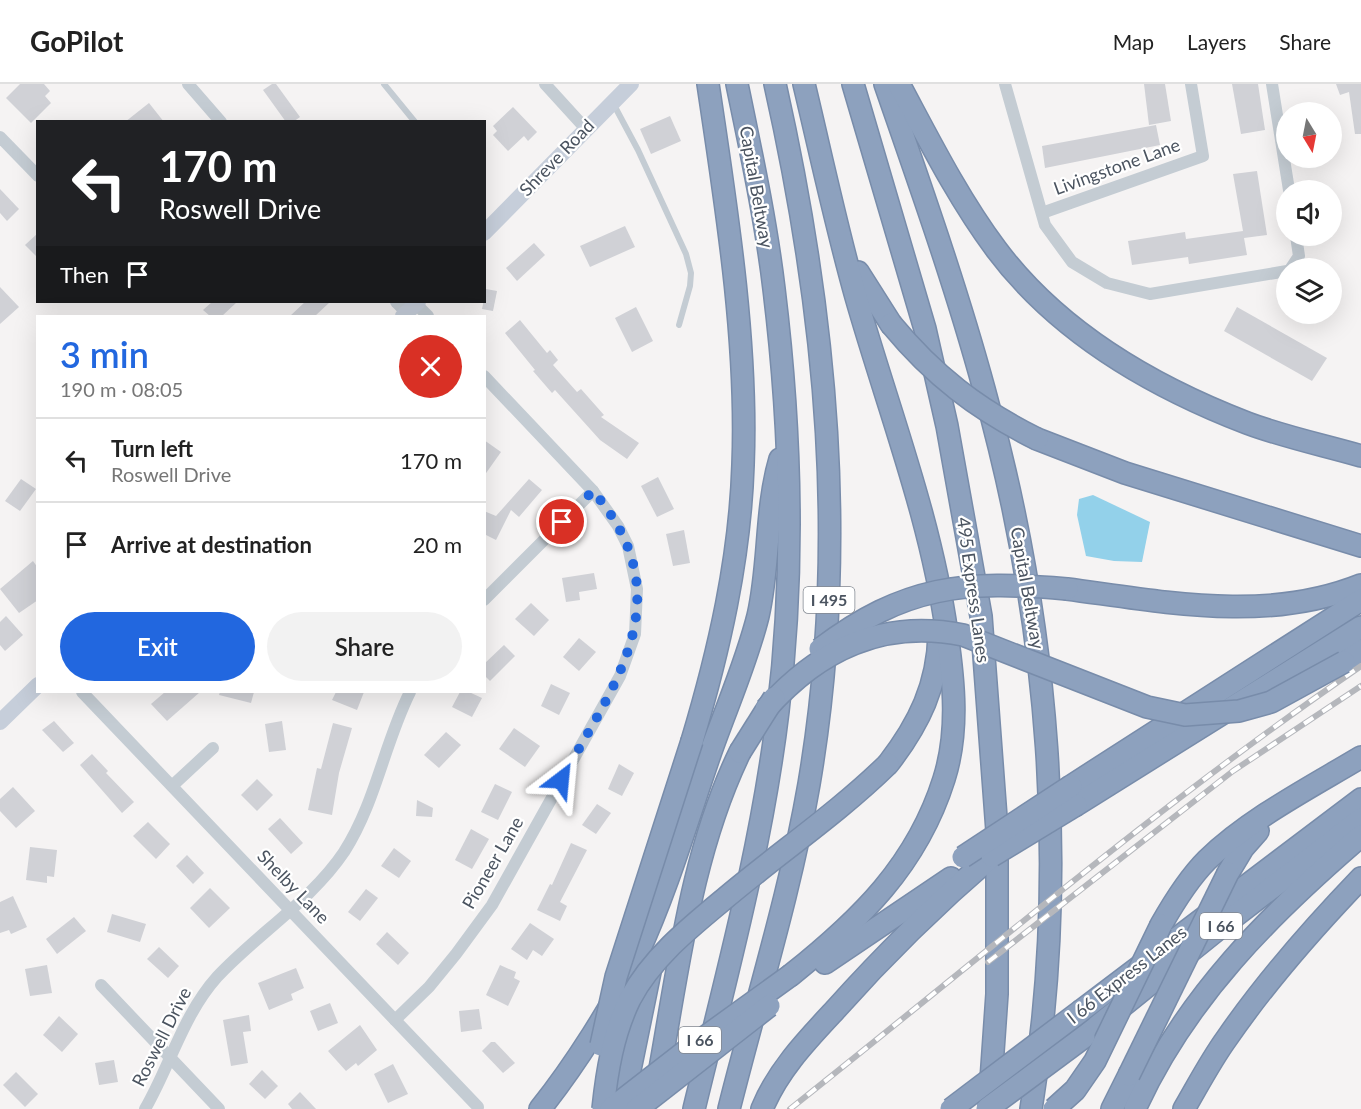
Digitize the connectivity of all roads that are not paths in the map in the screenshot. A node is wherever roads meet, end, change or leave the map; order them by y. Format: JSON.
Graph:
{"nodes":[{"id":1,"x":188,"y":84,"type":"edge"},
{"id":2,"x":384,"y":84,"type":"edge"},
{"id":3,"x":545,"y":84,"type":"edge"},
{"id":4,"x":631,"y":84,"type":"edge"},
{"id":5,"x":708,"y":84,"type":"edge"},
{"id":6,"x":737,"y":84,"type":"edge"},
{"id":7,"x":775,"y":84,"type":"edge"},
{"id":8,"x":804,"y":84,"type":"edge"},
{"id":9,"x":853,"y":84,"type":"edge"},
{"id":10,"x":885,"y":84,"type":"edge"},
{"id":11,"x":899,"y":84,"type":"edge"},
{"id":12,"x":1005,"y":84,"type":"edge"},
{"id":13,"x":1191,"y":84,"type":"edge"},
{"id":14,"x":1272,"y":84,"type":"edge"},
{"id":15,"x":612,"y":102,"type":"junction"},
{"id":16,"x":220,"y":120,"type":"edge"},
{"id":17,"x":414,"y":120,"type":"edge"},
{"id":18,"x":586,"y":129,"type":"junction"},
{"id":19,"x":0,"y":137,"type":"edge"},
{"id":20,"x":36,"y":174,"type":"edge"},
{"id":21,"x":1287,"y":180,"type":"edge"},
{"id":22,"x":830,"y":192,"type":"junction"},
{"id":23,"x":1042,"y":213,"type":"junction"},
{"id":24,"x":486,"y":231,"type":"edge"},
{"id":25,"x":1276,"y":273,"type":"edge"},
{"id":26,"x":408,"y":307,"type":"edge"},
{"id":27,"x":426,"y":315,"type":"edge"},
{"id":28,"x":679,"y":325,"type":"dead end"},
{"id":29,"x":486,"y":378,"type":"edge"},
{"id":30,"x":786,"y":438,"type":"junction"},
{"id":31,"x":1361,"y":456,"type":"edge"},
{"id":32,"x":593,"y":491,"type":"junction"},
{"id":33,"x":1361,"y":546,"type":"edge"},
{"id":34,"x":937,"y":573,"type":"junction"},
{"id":35,"x":1361,"y":585,"type":"edge"},
{"id":36,"x":486,"y":598,"type":"edge"},
{"id":37,"x":1361,"y":600,"type":"edge"},
{"id":38,"x":1361,"y":627,"type":"edge"},
{"id":39,"x":1353,"y":656,"type":"edge"},
{"id":40,"x":36,"y":687,"type":"edge"},
{"id":41,"x":83,"y":693,"type":"edge"},
{"id":42,"x":409,"y":693,"type":"edge"},
{"id":43,"x":766,"y":710,"type":"junction"},
{"id":44,"x":2,"y":717,"type":"edge"},
{"id":45,"x":213,"y":748,"type":"dead end"},
{"id":46,"x":1361,"y":757,"type":"edge"},
{"id":47,"x":1314,"y":785,"type":"junction"},
{"id":48,"x":172,"y":786,"type":"junction"},
{"id":49,"x":1073,"y":795,"type":"junction"},
{"id":50,"x":1361,"y":799,"type":"edge"},
{"id":51,"x":1361,"y":819,"type":"edge"},
{"id":52,"x":1361,"y":836,"type":"edge"},
{"id":53,"x":675,"y":858,"type":"junction"},
{"id":54,"x":963,"y":869,"type":"junction"},
{"id":55,"x":1361,"y":878,"type":"edge"},
{"id":56,"x":290,"y":910,"type":"junction"},
{"id":57,"x":998,"y":931,"type":"junction"},
{"id":58,"x":792,"y":980,"type":"junction"},
{"id":59,"x":101,"y":985,"type":"dead end"},
{"id":60,"x":394,"y":1020,"type":"junction"},
{"id":61,"x":170,"y":1058,"type":"junction"},
{"id":62,"x":478,"y":1107,"type":"dead end"},
{"id":63,"x":145,"y":1109,"type":"edge"},
{"id":64,"x":219,"y":1109,"type":"edge"},
{"id":65,"x":540,"y":1109,"type":"edge"},
{"id":66,"x":602,"y":1109,"type":"edge"},
{"id":67,"x":611,"y":1109,"type":"edge"},
{"id":68,"x":622,"y":1109,"type":"edge"},
{"id":69,"x":637,"y":1109,"type":"edge"},
{"id":70,"x":652,"y":1109,"type":"edge"},
{"id":71,"x":694,"y":1109,"type":"edge"},
{"id":72,"x":729,"y":1109,"type":"edge"},
{"id":73,"x":762,"y":1109,"type":"edge"},
{"id":74,"x":951,"y":1109,"type":"edge"},
{"id":75,"x":971,"y":1109,"type":"edge"},
{"id":76,"x":988,"y":1109,"type":"edge"},
{"id":77,"x":1031,"y":1109,"type":"edge"},
{"id":78,"x":1054,"y":1109,"type":"edge"},
{"id":79,"x":1112,"y":1109,"type":"edge"},
{"id":80,"x":1135,"y":1109,"type":"edge"},
{"id":81,"x":1184,"y":1109,"type":"edge"}],
"edges":[{"from":1,"to":16,"type":"street"},
{"from":2,"to":17,"type":"lane"},
{"from":3,"to":18,"type":"street"},
{"from":4,"to":15,"type":"main road","name":"Shreve Road"},
{"from":5,"to":66,"type":"highway","bridge":true},
{"from":6,"to":30,"type":"highway","name":"Capital Beltway","number":"I 495"},
{"from":7,"to":72,"type":"highway","number":"I 495"},
{"from":8,"to":22,"type":"highway"},
{"from":9,"to":57,"type":"highway","name":"495 Express Lanes"},
{"from":10,"to":77,"type":"highway","name":"Capital Beltway"},
{"from":11,"to":31,"type":"highway"},
{"from":12,"to":23,"type":"street"},
{"from":13,"to":23,"type":"street","name":"Livingstone Lane"},
{"from":14,"to":21,"type":"street"},
{"from":15,"to":18,"type":"main road","name":"Shreve Road"},
{"from":15,"to":28,"type":"lane"},
{"from":18,"to":24,"type":"main road","name":"Shreve Road"},
{"from":19,"to":20,"type":"street"},
{"from":22,"to":33,"type":"highway","bridge":true},
{"from":22,"to":34,"type":"highway"},
{"from":23,"to":25,"type":"street"},
{"from":26,"to":27,"type":"street"},
{"from":29,"to":32,"type":"street","name":"Pioneer Lane"},
{"from":30,"to":53,"type":"highway"},
{"from":30,"to":71,"type":"highway","name":"Capital Beltway","number":"I 495"},
{"from":32,"to":36,"type":"street"},
{"from":32,"to":60,"type":"street","name":"Pioneer Lane"},
{"from":34,"to":58,"type":"highway"},
{"from":34,"to":66,"type":"highway","bridge":true},
{"from":35,"to":43,"type":"highway","bridge":true},
{"from":37,"to":49,"type":"highway","number":"I 66"},
{"from":38,"to":49,"type":"highway"},
{"from":39,"to":43,"type":"highway","bridge":true},
{"from":40,"to":44,"type":"main road"},
{"from":41,"to":48,"type":"street","name":"Shelby Lane"},
{"from":42,"to":56,"type":"street","name":"Roswell Drive"},
{"from":43,"to":70,"type":"highway","bridge":true},
{"from":45,"to":48,"type":"street"},
{"from":46,"to":47,"type":"highway"},
{"from":47,"to":78,"type":"highway","bridge":true},
{"from":47,"to":79,"type":"highway","bridge":true},
{"from":48,"to":56,"type":"street","name":"Shelby Lane"},
{"from":49,"to":54,"type":"highway","number":"I 66","bridge":true},
{"from":49,"to":54,"type":"highway","bridge":true},
{"from":50,"to":74,"type":"highway","name":"I 66 Express Lanes","bridge":true},
{"from":51,"to":76,"type":"highway","number":"I 66","bridge":true},
{"from":52,"to":80,"type":"highway"},
{"from":53,"to":65,"type":"highway"},
{"from":53,"to":68,"type":"highway"},
{"from":54,"to":58,"type":"highway","number":"I 66"},
{"from":54,"to":73,"type":"highway"},
{"from":55,"to":81,"type":"highway"},
{"from":56,"to":60,"type":"street","name":"Shelby Lane"},
{"from":56,"to":61,"type":"street","name":"Roswell Drive"},
{"from":57,"to":75,"type":"highway"},
{"from":57,"to":76,"type":"highway","name":"495 Express Lanes"},
{"from":58,"to":67,"type":"highway","number":"I 66","bridge":true},
{"from":58,"to":69,"type":"highway","bridge":true},
{"from":59,"to":61,"type":"street"},
{"from":60,"to":62,"type":"street","name":"Shelby Lane"},
{"from":61,"to":63,"type":"street","name":"Roswell Drive"},
{"from":61,"to":64,"type":"street"}]}
